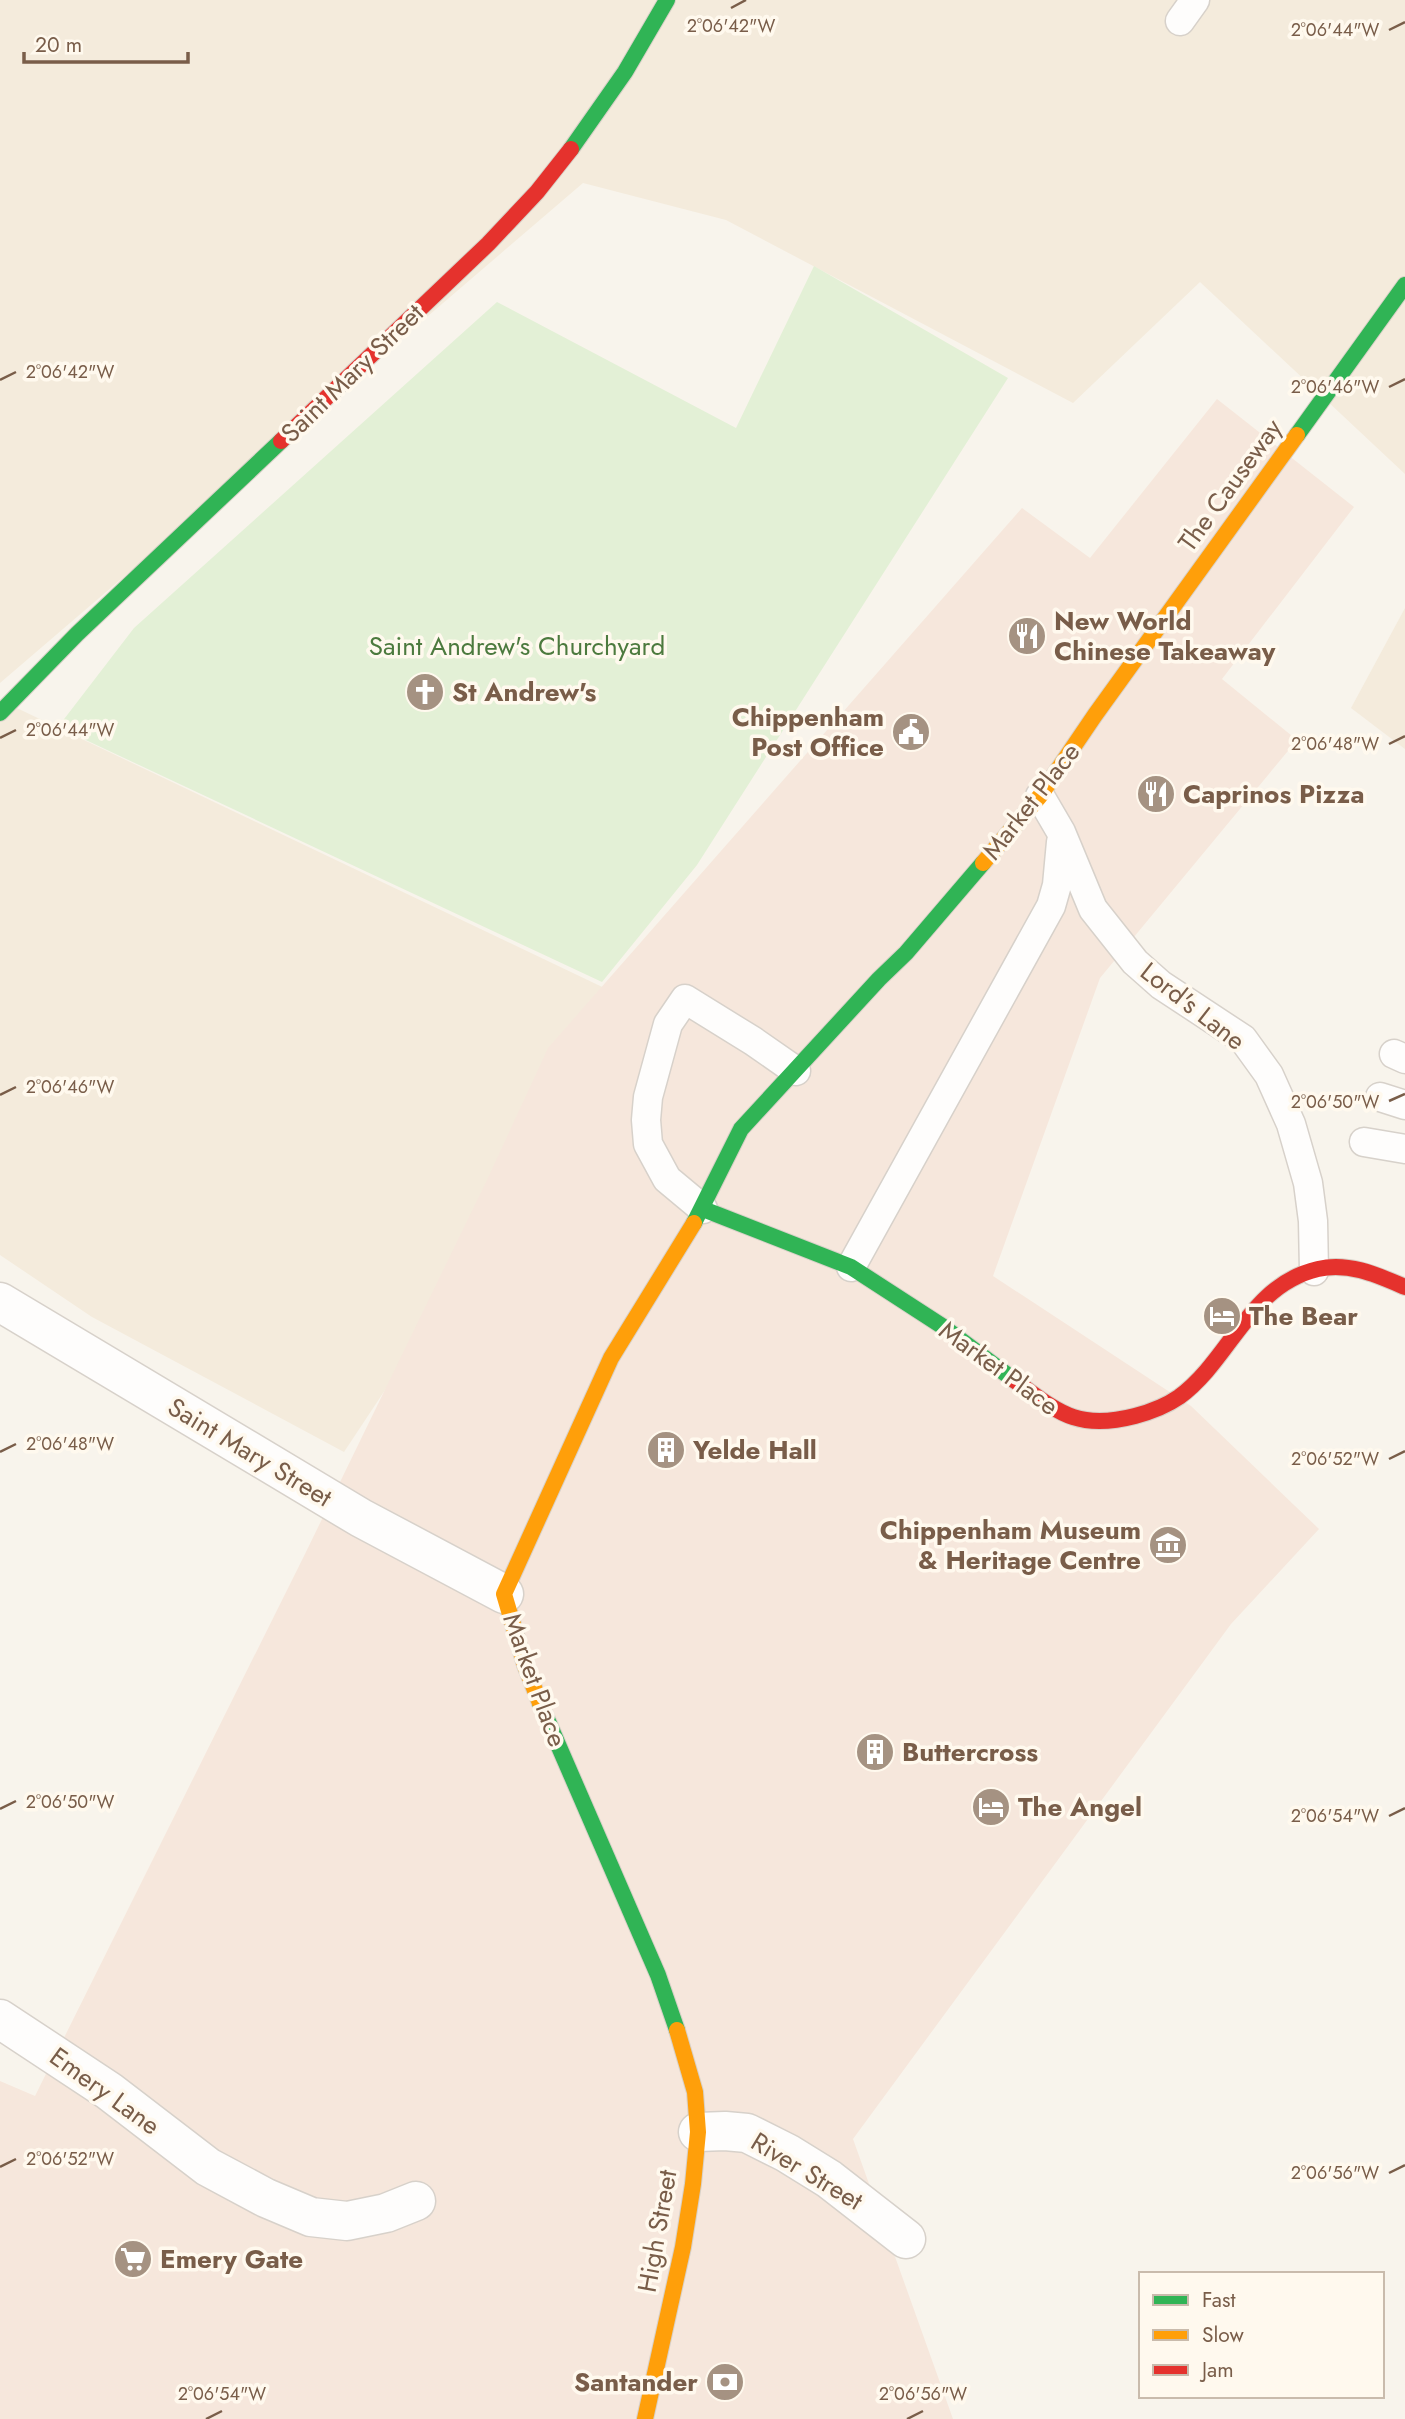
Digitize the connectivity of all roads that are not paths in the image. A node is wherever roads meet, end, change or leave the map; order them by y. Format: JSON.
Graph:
{"nodes":[{"id":1,"x":667,"y":0,"type":"edge"},
{"id":2,"x":1405,"y":285,"type":"edge"},
{"id":3,"x":0,"y":713,"type":"edge"},
{"id":4,"x":1095,"y":715,"type":"joint"},
{"id":5,"x":1040,"y":796,"type":"junction"},
{"id":6,"x":1061,"y":832,"type":"junction"},
{"id":7,"x":796,"y":1071,"type":"junction"},
{"id":8,"x":1364,"y":1142,"type":"dead end"},
{"id":9,"x":1405,"y":1149,"type":"edge"},
{"id":10,"x":704,"y":1209,"type":"junction"},
{"id":11,"x":851,"y":1266,"type":"junction"},
{"id":12,"x":1314,"y":1271,"type":"junction"},
{"id":13,"x":1405,"y":1287,"type":"edge"},
{"id":14,"x":0,"y":1302,"type":"edge"},
{"id":15,"x":504,"y":1594,"type":"junction"},
{"id":16,"x":0,"y":2019,"type":"edge"},
{"id":17,"x":684,"y":2050,"type":"joint"},
{"id":18,"x":698,"y":2132,"type":"junction"},
{"id":19,"x":416,"y":2201,"type":"dead end"},
{"id":20,"x":906,"y":2239,"type":"dead end"},
{"id":21,"x":645,"y":2419,"type":"edge"}],
"edges":[{"from":1,"to":3,"type":"street","name":"Saint Mary Street"},
{"from":2,"to":4,"type":"street","name":"The Causeway"},
{"from":4,"to":5,"type":"street","name":"Market Place"},
{"from":5,"to":6,"type":"lane","name":"Lord's Lane"},
{"from":5,"to":7,"type":"street","name":"Market Place"},
{"from":6,"to":11,"type":"lane","name":"Market Place"},
{"from":6,"to":12,"type":"lane","name":"Lord's Lane"},
{"from":7,"to":10,"type":"street","name":"Market Place"},
{"from":7,"to":10,"type":"lane","name":"Market Place"},
{"from":8,"to":9,"type":"lane"},
{"from":10,"to":11,"type":"street","name":"Market Place"},
{"from":10,"to":15,"type":"street","name":"Market Place"},
{"from":11,"to":12,"type":"street","name":"Market Place"},
{"from":12,"to":13,"type":"street","name":"Market Place"},
{"from":14,"to":15,"type":"street","name":"Saint Mary Street"},
{"from":15,"to":17,"type":"street","name":"Market Place"},
{"from":16,"to":19,"type":"street","name":"Emery Lane"},
{"from":17,"to":18,"type":"street","name":"High Street"},
{"from":18,"to":20,"type":"street","name":"River Street"},
{"from":18,"to":21,"type":"street","name":"High Street"}]}
